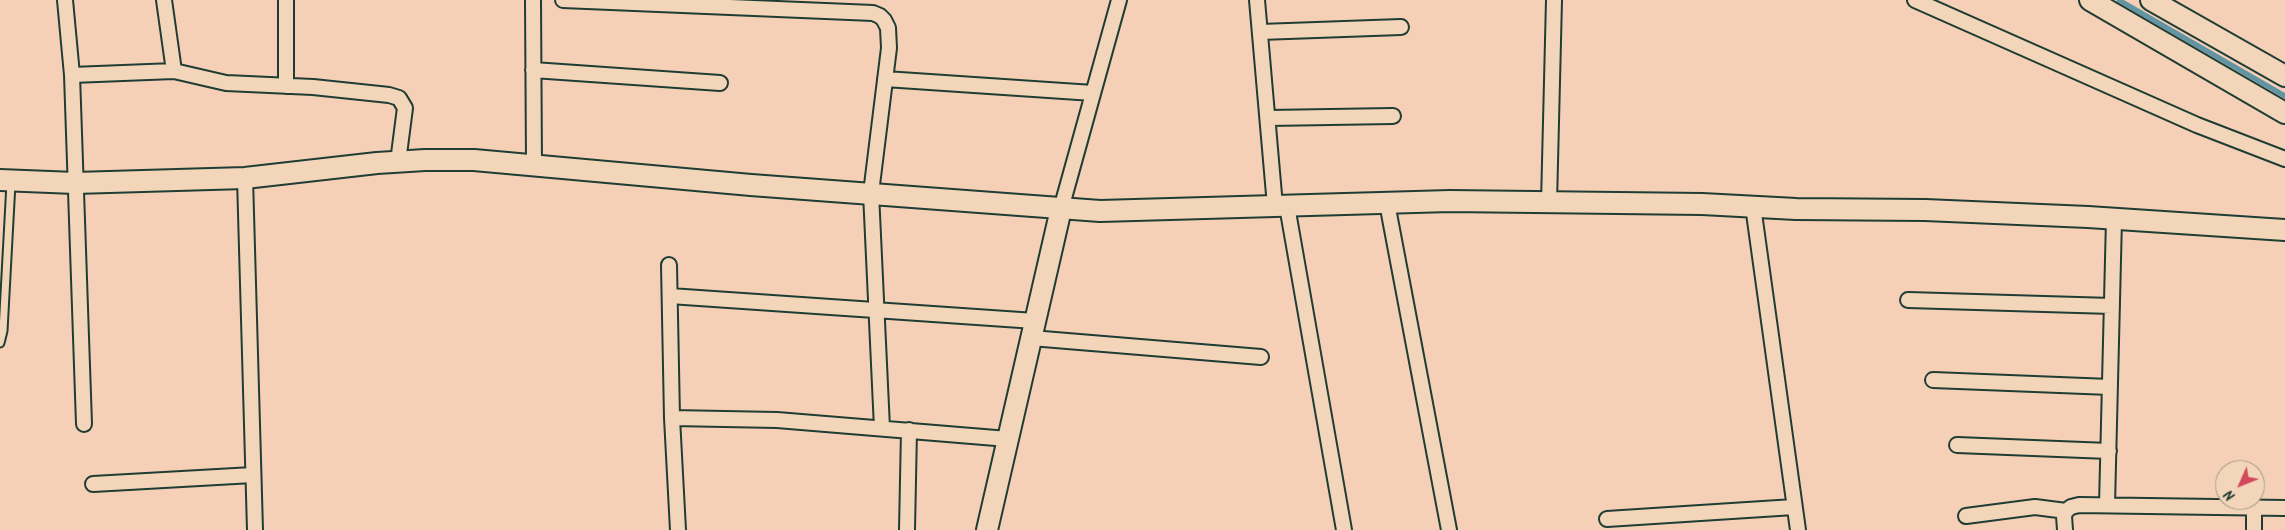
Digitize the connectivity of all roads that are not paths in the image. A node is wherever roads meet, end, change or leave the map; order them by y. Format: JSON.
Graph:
{"nodes":[{"id":1,"x":65,"y":0,"type":"edge"},
{"id":2,"x":164,"y":0,"type":"edge"},
{"id":3,"x":286,"y":0,"type":"edge"},
{"id":4,"x":533,"y":0,"type":"edge"},
{"id":5,"x":563,"y":0,"type":"edge"},
{"id":6,"x":1119,"y":0,"type":"edge"},
{"id":7,"x":1258,"y":0,"type":"edge"},
{"id":8,"x":1554,"y":0,"type":"edge"},
{"id":9,"x":1915,"y":0,"type":"edge"},
{"id":10,"x":2090,"y":0,"type":"edge"},
{"id":11,"x":2151,"y":0,"type":"edge"},
{"id":12,"x":1401,"y":27,"type":"dead end"},
{"id":13,"x":1260,"y":32,"type":"junction"},
{"id":14,"x":533,"y":70,"type":"junction"},
{"id":15,"x":174,"y":71,"type":"junction"},
{"id":16,"x":72,"y":75,"type":"junction"},
{"id":17,"x":2285,"y":76,"type":"edge"},
{"id":18,"x":885,"y":79,"type":"junction"},
{"id":19,"x":720,"y":83,"type":"dead end"},
{"id":20,"x":286,"y":86,"type":"junction"},
{"id":21,"x":1093,"y":93,"type":"junction"},
{"id":22,"x":2285,"y":113,"type":"edge"},
{"id":23,"x":1393,"y":116,"type":"dead end"},
{"id":24,"x":1268,"y":118,"type":"junction"},
{"id":25,"x":2285,"y":159,"type":"edge"},
{"id":26,"x":398,"y":162,"type":"junction"},
{"id":27,"x":534,"y":164,"type":"junction"},
{"id":28,"x":245,"y":178,"type":"junction"},
{"id":29,"x":6,"y":180,"type":"edge"},
{"id":30,"x":75,"y":183,"type":"junction"},
{"id":31,"x":872,"y":193,"type":"junction"},
{"id":32,"x":1387,"y":203,"type":"junction"},
{"id":33,"x":1549,"y":203,"type":"junction"},
{"id":34,"x":1281,"y":206,"type":"junction"},
{"id":35,"x":1753,"y":206,"type":"junction"},
{"id":36,"x":1061,"y":209,"type":"junction"},
{"id":37,"x":2114,"y":219,"type":"junction"},
{"id":38,"x":2285,"y":230,"type":"edge"},
{"id":39,"x":669,"y":266,"type":"dead end"},
{"id":40,"x":670,"y":296,"type":"junction"},
{"id":41,"x":1908,"y":300,"type":"dead end"},
{"id":42,"x":2112,"y":306,"type":"junction"},
{"id":43,"x":876,"y":310,"type":"junction"},
{"id":44,"x":1033,"y":329,"type":"junction"},
{"id":45,"x":0,"y":343,"type":"edge"},
{"id":46,"x":1261,"y":357,"type":"dead end"},
{"id":47,"x":1933,"y":380,"type":"dead end"},
{"id":48,"x":2110,"y":387,"type":"junction"},
{"id":49,"x":672,"y":418,"type":"junction"},
{"id":50,"x":84,"y":424,"type":"dead end"},
{"id":51,"x":882,"y":428,"type":"junction"},
{"id":52,"x":909,"y":430,"type":"junction"},
{"id":53,"x":1008,"y":439,"type":"junction"},
{"id":54,"x":1957,"y":445,"type":"dead end"},
{"id":55,"x":2109,"y":451,"type":"junction"},
{"id":56,"x":253,"y":475,"type":"junction"},
{"id":57,"x":93,"y":484,"type":"dead end"},
{"id":58,"x":2107,"y":505,"type":"junction"},
{"id":59,"x":1794,"y":507,"type":"junction"},
{"id":60,"x":2215,"y":507,"type":"edge"},
{"id":61,"x":2265,"y":508,"type":"edge"},
{"id":62,"x":2285,"y":508,"type":"edge"},
{"id":63,"x":2066,"y":510,"type":"junction"},
{"id":64,"x":2254,"y":510,"type":"edge"},
{"id":65,"x":1966,"y":516,"type":"dead end"},
{"id":66,"x":1607,"y":518,"type":"dead end"},
{"id":67,"x":255,"y":530,"type":"edge"},
{"id":68,"x":678,"y":530,"type":"edge"},
{"id":69,"x":907,"y":530,"type":"edge"},
{"id":70,"x":987,"y":530,"type":"edge"},
{"id":71,"x":1344,"y":530,"type":"edge"},
{"id":72,"x":1449,"y":530,"type":"edge"},
{"id":73,"x":1798,"y":530,"type":"edge"},
{"id":74,"x":2065,"y":530,"type":"edge"},
{"id":75,"x":2254,"y":530,"type":"edge"}],
"edges":[{"from":1,"to":16,"type":"street"},
{"from":2,"to":15,"type":"street"},
{"from":3,"to":20,"type":"street"},
{"from":4,"to":14,"type":"street"},
{"from":5,"to":18,"type":"street"},
{"from":6,"to":21,"type":"street"},
{"from":7,"to":13,"type":"street"},
{"from":8,"to":33,"type":"street"},
{"from":9,"to":25,"type":"street"},
{"from":10,"to":22,"type":"street"},
{"from":11,"to":17,"type":"street"},
{"from":12,"to":13,"type":"street"},
{"from":13,"to":24,"type":"street"},
{"from":14,"to":19,"type":"street"},
{"from":14,"to":27,"type":"street"},
{"from":15,"to":16,"type":"street"},
{"from":15,"to":20,"type":"street"},
{"from":16,"to":30,"type":"street"},
{"from":18,"to":21,"type":"street"},
{"from":18,"to":31,"type":"street"},
{"from":20,"to":26,"type":"street"},
{"from":21,"to":36,"type":"street"},
{"from":23,"to":24,"type":"street"},
{"from":24,"to":34,"type":"street"},
{"from":26,"to":27,"type":"street"},
{"from":26,"to":28,"type":"street"},
{"from":27,"to":31,"type":"street"},
{"from":28,"to":30,"type":"street"},
{"from":28,"to":56,"type":"street"},
{"from":29,"to":30,"type":"street"},
{"from":29,"to":45,"type":"lane"},
{"from":30,"to":50,"type":"street"},
{"from":31,"to":36,"type":"street"},
{"from":31,"to":43,"type":"street"},
{"from":32,"to":33,"type":"street"},
{"from":32,"to":34,"type":"street"},
{"from":32,"to":72,"type":"street"},
{"from":33,"to":35,"type":"street"},
{"from":34,"to":36,"type":"street"},
{"from":34,"to":71,"type":"street"},
{"from":35,"to":37,"type":"street"},
{"from":35,"to":59,"type":"street"},
{"from":36,"to":44,"type":"street"},
{"from":37,"to":38,"type":"street"},
{"from":37,"to":42,"type":"street"},
{"from":39,"to":40,"type":"street"},
{"from":40,"to":43,"type":"street"},
{"from":40,"to":49,"type":"street"},
{"from":41,"to":42,"type":"street"},
{"from":42,"to":48,"type":"street"},
{"from":43,"to":44,"type":"street"},
{"from":43,"to":51,"type":"street"},
{"from":44,"to":46,"type":"street"},
{"from":44,"to":53,"type":"street"},
{"from":47,"to":48,"type":"street"},
{"from":48,"to":55,"type":"street"},
{"from":49,"to":51,"type":"street"},
{"from":49,"to":68,"type":"street"},
{"from":51,"to":52,"type":"street"},
{"from":52,"to":53,"type":"street"},
{"from":52,"to":69,"type":"street"},
{"from":53,"to":70,"type":"street"},
{"from":54,"to":55,"type":"street"},
{"from":55,"to":58,"type":"street"},
{"from":56,"to":57,"type":"street"},
{"from":56,"to":67,"type":"street"},
{"from":58,"to":60,"type":"street"},
{"from":58,"to":63,"type":"street"},
{"from":59,"to":66,"type":"street"},
{"from":59,"to":73,"type":"street"},
{"from":61,"to":62,"type":"street"},
{"from":63,"to":65,"type":"street"},
{"from":63,"to":74,"type":"street"},
{"from":64,"to":75,"type":"street"}]}
